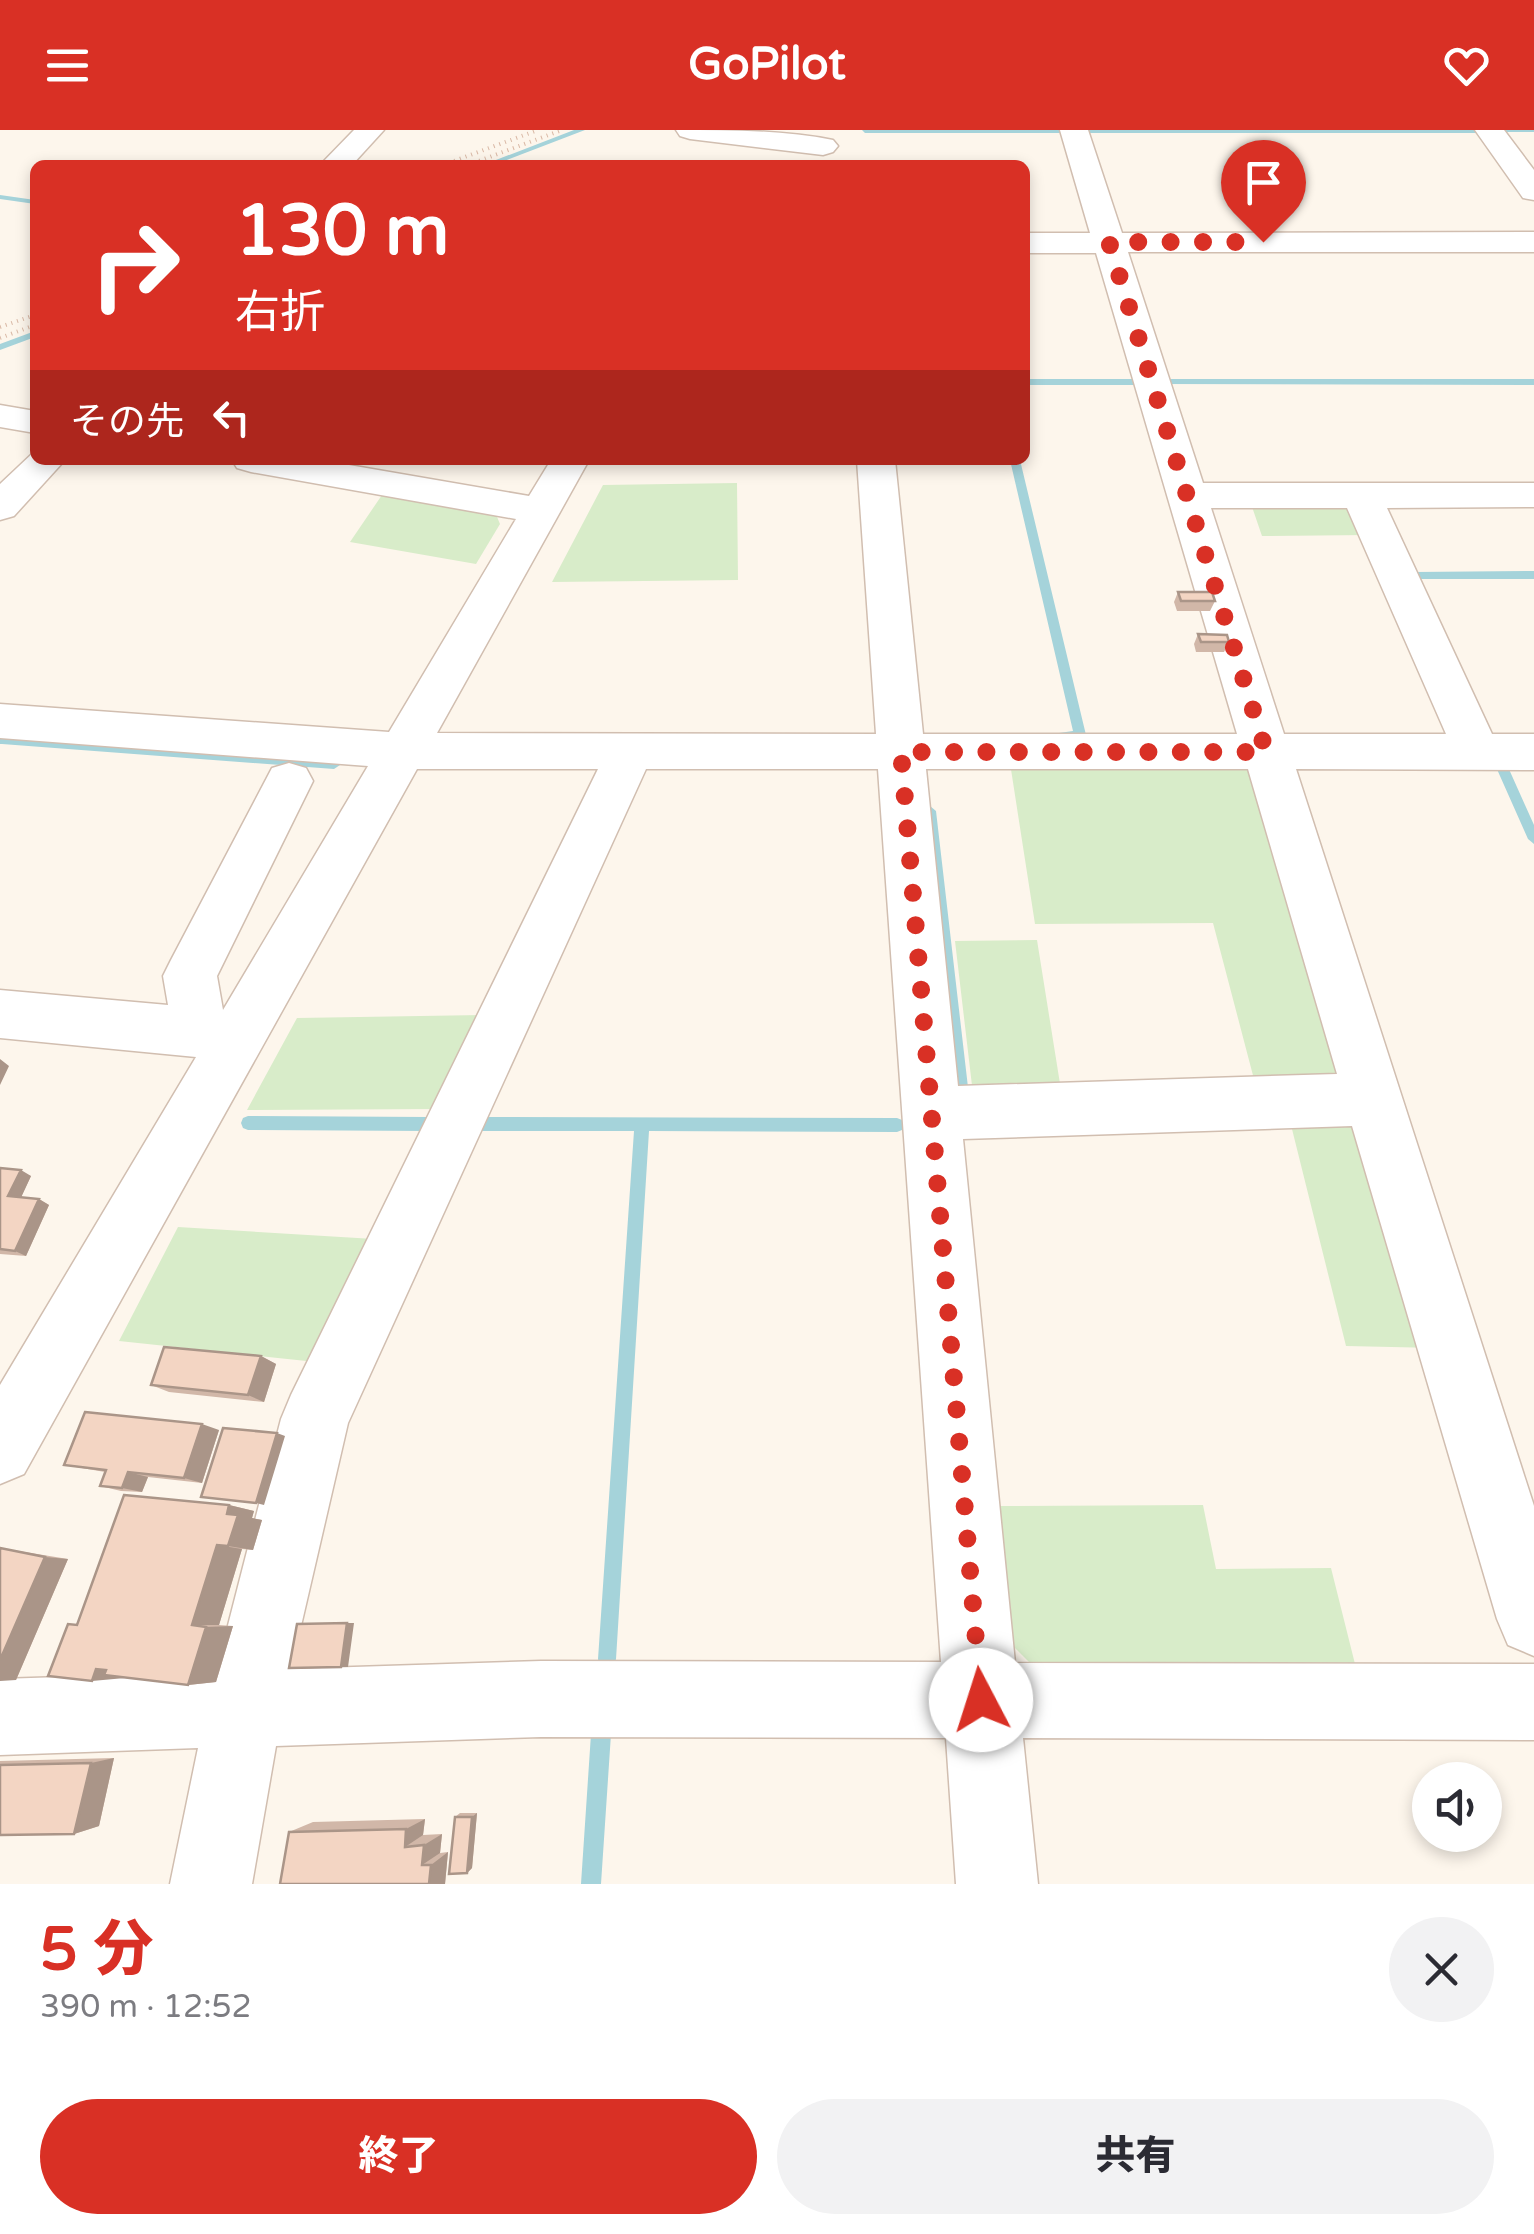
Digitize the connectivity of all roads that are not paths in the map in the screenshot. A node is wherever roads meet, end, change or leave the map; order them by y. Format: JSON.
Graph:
{"nodes":[{"id":1,"x":370,"y":130,"type":"edge"},
{"id":2,"x":690,"y":130,"type":"edge"},
{"id":3,"x":1074,"y":130,"type":"edge"},
{"id":4,"x":1489,"y":130,"type":"edge"},
{"id":5,"x":823,"y":147,"type":"edge"},
{"id":6,"x":341,"y":160,"type":"edge"},
{"id":7,"x":1534,"y":192,"type":"edge"},
{"id":8,"x":1109,"y":242,"type":"junction"},
{"id":9,"x":1534,"y":242,"type":"edge"},
{"id":10,"x":1030,"y":243,"type":"edge"},
{"id":11,"x":0,"y":416,"type":"edge"},
{"id":12,"x":30,"y":421,"type":"edge"},
{"id":13,"x":41,"y":465,"type":"edge"},
{"id":14,"x":280,"y":465,"type":"edge"},
{"id":15,"x":567,"y":465,"type":"edge"},
{"id":16,"x":876,"y":465,"type":"edge"},
{"id":17,"x":1534,"y":494,"type":"edge"},
{"id":18,"x":1360,"y":495,"type":"junction"},
{"id":19,"x":1187,"y":496,"type":"junction"},
{"id":20,"x":0,"y":507,"type":"edge"},
{"id":21,"x":539,"y":510,"type":"junction"},
{"id":22,"x":0,"y":721,"type":"edge"},
{"id":23,"x":402,"y":751,"type":"junction"},
{"id":24,"x":630,"y":751,"type":"junction"},
{"id":25,"x":901,"y":752,"type":"junction"},
{"id":26,"x":1266,"y":752,"type":"junction"},
{"id":27,"x":1477,"y":752,"type":"junction"},
{"id":28,"x":1534,"y":752,"type":"edge"},
{"id":29,"x":289,"y":781,"type":"dead end"},
{"id":30,"x":0,"y":1014,"type":"edge"},
{"id":31,"x":219,"y":1034,"type":"junction"},
{"id":32,"x":1373,"y":1100,"type":"junction"},
{"id":33,"x":932,"y":1113,"type":"junction"},
{"id":34,"x":0,"y":1450,"type":"edge"},
{"id":35,"x":1534,"y":1619,"type":"edge"},
{"id":36,"x":981,"y":1700,"type":"junction"},
{"id":37,"x":1534,"y":1702,"type":"edge"},
{"id":38,"x":244,"y":1709,"type":"junction"},
{"id":39,"x":0,"y":1718,"type":"edge"},
{"id":40,"x":211,"y":1884,"type":"edge"},
{"id":41,"x":997,"y":1884,"type":"edge"}],
"edges":[{"from":1,"to":6,"type":"street"},
{"from":2,"to":5,"type":"street"},
{"from":3,"to":8,"type":"street"},
{"from":4,"to":7,"type":"street"},
{"from":8,"to":9,"type":"street"},
{"from":8,"to":10,"type":"street"},
{"from":8,"to":19,"type":"street"},
{"from":11,"to":12,"type":"street"},
{"from":13,"to":20,"type":"street"},
{"from":14,"to":21,"type":"street"},
{"from":15,"to":21,"type":"street"},
{"from":16,"to":25,"type":"street"},
{"from":17,"to":18,"type":"street"},
{"from":18,"to":19,"type":"street"},
{"from":18,"to":27,"type":"street"},
{"from":19,"to":26,"type":"street"},
{"from":21,"to":23,"type":"street"},
{"from":22,"to":23,"type":"street"},
{"from":23,"to":24,"type":"street"},
{"from":23,"to":31,"type":"street"},
{"from":24,"to":25,"type":"street"},
{"from":24,"to":38,"type":"street"},
{"from":25,"to":26,"type":"street"},
{"from":25,"to":33,"type":"street"},
{"from":26,"to":27,"type":"street"},
{"from":26,"to":32,"type":"street"},
{"from":27,"to":28,"type":"street"},
{"from":29,"to":31,"type":"street"},
{"from":30,"to":31,"type":"street"},
{"from":31,"to":34,"type":"street"},
{"from":32,"to":33,"type":"street"},
{"from":32,"to":35,"type":"street"},
{"from":33,"to":36,"type":"street"},
{"from":36,"to":37,"type":"street"},
{"from":36,"to":38,"type":"street"},
{"from":36,"to":41,"type":"street"},
{"from":38,"to":39,"type":"street"},
{"from":38,"to":40,"type":"street"}]}
